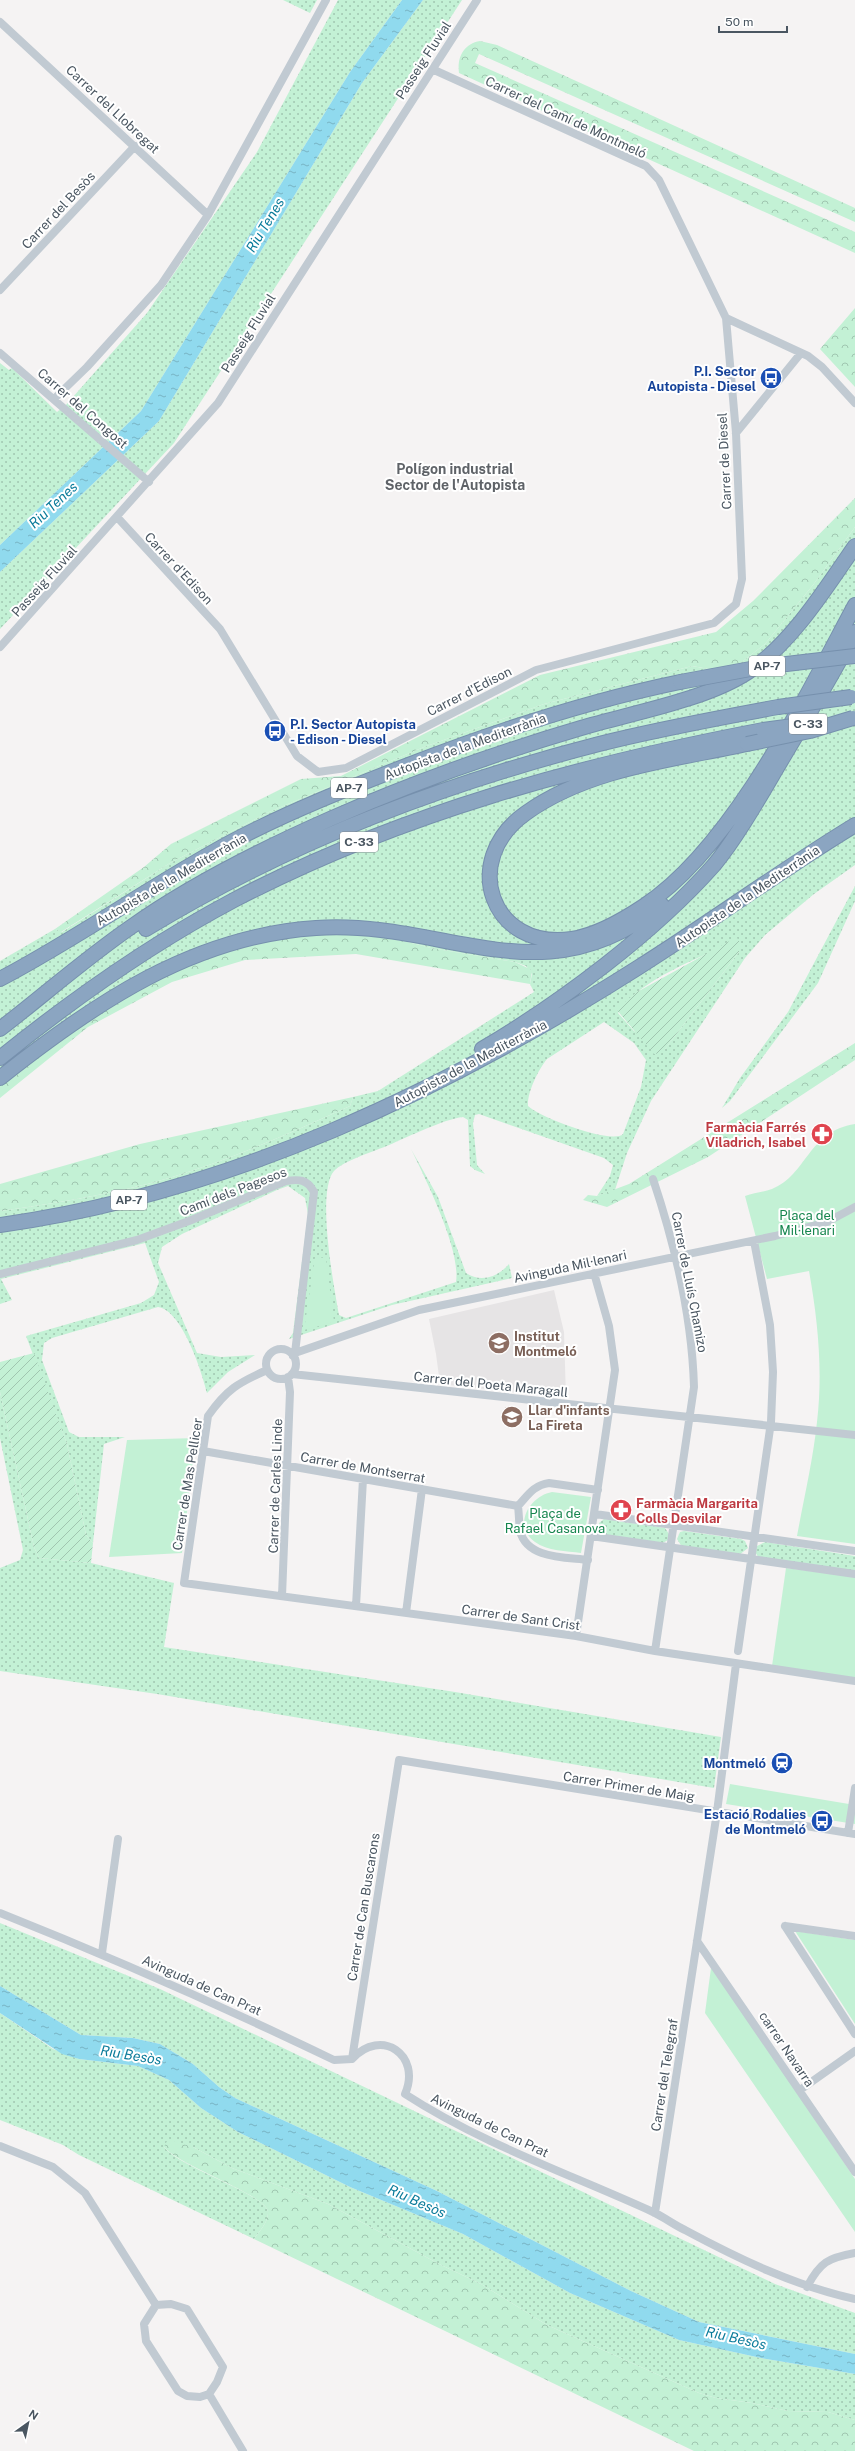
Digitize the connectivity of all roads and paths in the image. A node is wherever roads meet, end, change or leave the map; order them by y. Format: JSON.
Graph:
{"nodes":[{"id":1,"x":326,"y":0,"type":"edge"},
{"id":2,"x":477,"y":0,"type":"edge"},
{"id":3,"x":0,"y":22,"type":"edge"},
{"id":4,"x":432,"y":69,"type":"junction"},
{"id":5,"x":134,"y":146,"type":"junction"},
{"id":6,"x":208,"y":215,"type":"junction"},
{"id":7,"x":0,"y":290,"type":"edge"},
{"id":8,"x":726,"y":318,"type":"junction"},
{"id":9,"x":802,"y":352,"type":"junction"},
{"id":10,"x":0,"y":353,"type":"edge"},
{"id":11,"x":844,"y":392,"type":"junction"},
{"id":12,"x":54,"y":398,"type":"junction"},
{"id":13,"x":855,"y":403,"type":"edge"},
{"id":14,"x":855,"y":410,"type":"edge"},
{"id":15,"x":736,"y":433,"type":"junction"},
{"id":16,"x":149,"y":482,"type":"junction"},
{"id":17,"x":117,"y":517,"type":"junction"},
{"id":18,"x":855,"y":546,"type":"edge"},
{"id":19,"x":736,"y":604,"type":"joint"},
{"id":20,"x":855,"y":605,"type":"edge"},
{"id":21,"x":855,"y":632,"type":"edge"},
{"id":22,"x":0,"y":647,"type":"edge"},
{"id":23,"x":855,"y":656,"type":"edge"},
{"id":24,"x":853,"y":696,"type":"edge"},
{"id":25,"x":854,"y":718,"type":"edge"},
{"id":26,"x":855,"y":825,"type":"edge"},
{"id":27,"x":736,"y":832,"type":"junction"},
{"id":28,"x":70,"y":974,"type":"junction"},
{"id":29,"x":0,"y":979,"type":"edge"},
{"id":30,"x":0,"y":1029,"type":"edge"},
{"id":31,"x":0,"y":1058,"type":"edge"},
{"id":32,"x":0,"y":1078,"type":"edge"},
{"id":33,"x":254,"y":1162,"type":"junction"},
{"id":34,"x":653,"y":1179,"type":"dead end"},
{"id":35,"x":855,"y":1207,"type":"edge"},
{"id":36,"x":0,"y":1226,"type":"edge"},
{"id":37,"x":754,"y":1241,"type":"junction"},
{"id":38,"x":675,"y":1257,"type":"junction"},
{"id":39,"x":594,"y":1273,"type":"junction"},
{"id":40,"x":0,"y":1274,"type":"edge"},
{"id":41,"x":294,"y":1354,"type":"junction"},
{"id":42,"x":267,"y":1370,"type":"junction"},
{"id":43,"x":290,"y":1376,"type":"junction"},
{"id":44,"x":611,"y":1409,"type":"junction"},
{"id":45,"x":691,"y":1418,"type":"junction"},
{"id":46,"x":770,"y":1426,"type":"junction"},
{"id":47,"x":855,"y":1435,"type":"edge"},
{"id":48,"x":203,"y":1451,"type":"junction"},
{"id":49,"x":287,"y":1466,"type":"junction"},
{"id":50,"x":363,"y":1479,"type":"junction"},
{"id":51,"x":422,"y":1489,"type":"junction"},
{"id":52,"x":598,"y":1490,"type":"junction"},
{"id":53,"x":518,"y":1506,"type":"junction"},
{"id":54,"x":595,"y":1514,"type":"junction"},
{"id":55,"x":674,"y":1525,"type":"junction"},
{"id":56,"x":591,"y":1536,"type":"junction"},
{"id":57,"x":754,"y":1536,"type":"junction"},
{"id":58,"x":671,"y":1549,"type":"junction"},
{"id":59,"x":855,"y":1551,"type":"edge"},
{"id":60,"x":588,"y":1560,"type":"junction"},
{"id":61,"x":751,"y":1560,"type":"junction"},
{"id":62,"x":855,"y":1574,"type":"edge"},
{"id":63,"x":184,"y":1583,"type":"joint"},
{"id":64,"x":282,"y":1596,"type":"junction"},
{"id":65,"x":356,"y":1606,"type":"junction"},
{"id":66,"x":406,"y":1613,"type":"junction"},
{"id":67,"x":576,"y":1636,"type":"junction"},
{"id":68,"x":655,"y":1651,"type":"junction"},
{"id":69,"x":738,"y":1651,"type":"dead end"},
{"id":70,"x":736,"y":1664,"type":"junction"},
{"id":71,"x":855,"y":1681,"type":"edge"},
{"id":72,"x":399,"y":1760,"type":"joint"},
{"id":73,"x":855,"y":1788,"type":"edge"},
{"id":74,"x":717,"y":1812,"type":"junction"},
{"id":75,"x":852,"y":1833,"type":"edge"},
{"id":76,"x":118,"y":1839,"type":"dead end"},
{"id":77,"x":0,"y":1913,"type":"edge"},
{"id":78,"x":855,"y":1936,"type":"edge"},
{"id":79,"x":697,"y":1941,"type":"junction"},
{"id":80,"x":102,"y":1953,"type":"junction"},
{"id":81,"x":855,"y":2034,"type":"edge"},
{"id":82,"x":855,"y":2051,"type":"edge"},
{"id":83,"x":352,"y":2059,"type":"junction"},
{"id":84,"x":800,"y":2090,"type":"junction"},
{"id":85,"x":0,"y":2146,"type":"edge"},
{"id":86,"x":855,"y":2172,"type":"edge"},
{"id":87,"x":655,"y":2213,"type":"junction"},
{"id":88,"x":855,"y":2253,"type":"edge"},
{"id":89,"x":807,"y":2287,"type":"junction"},
{"id":90,"x":855,"y":2299,"type":"edge"},
{"id":91,"x":156,"y":2305,"type":"junction"},
{"id":92,"x":209,"y":2394,"type":"junction"},
{"id":93,"x":243,"y":2451,"type":"edge"}],
"edges":[{"from":1,"to":6,"type":"street"},
{"from":2,"to":4,"type":"street","name":"Passeig Fluvial"},
{"from":3,"to":5,"type":"street","name":"Carrer del Llobregat"},
{"from":4,"to":8,"type":"street","name":"Carrer del Camí de Montmeló"},
{"from":4,"to":16,"type":"street","name":"Passeig Fluvial"},
{"from":5,"to":6,"type":"street","name":"Carrer del Llobregat"},
{"from":5,"to":7,"type":"street","name":"Carrer del Besòs"},
{"from":6,"to":12,"type":"street"},
{"from":8,"to":9,"type":"street"},
{"from":8,"to":15,"type":"street","name":"Carrer de Diesel"},
{"from":9,"to":11,"type":"street"},
{"from":9,"to":15,"type":"street"},
{"from":10,"to":12,"type":"street","name":"Carrer del Congost"},
{"from":11,"to":13,"type":"street"},
{"from":11,"to":14,"type":"street"},
{"from":12,"to":16,"type":"street","name":"Carrer del Congost"},
{"from":15,"to":19,"type":"street","name":"Carrer de Diesel"},
{"from":16,"to":17,"type":"street","name":"Passeig Fluvial"},
{"from":17,"to":19,"type":"street","name":"Carrer d'Edison"},
{"from":17,"to":22,"type":"street","name":"Passeig Fluvial"},
{"from":18,"to":28,"type":"highway"},
{"from":20,"to":25,"type":"highway","bridge":true},
{"from":21,"to":27,"type":"highway"},
{"from":23,"to":29,"type":"highway","name":"Autopista de la Mediterrània","number":"AP-7","bridge":true},
{"from":24,"to":28,"type":"highway","number":"C-33","bridge":true},
{"from":25,"to":31,"type":"highway","number":"C-33","bridge":true},
{"from":26,"to":33,"type":"highway","name":"Autopista de la Mediterrània","number":"AP-7"},
{"from":27,"to":32,"type":"highway"},
{"from":27,"to":33,"type":"highway"},
{"from":28,"to":30,"type":"highway","number":"C-33"},
{"from":33,"to":36,"type":"highway","name":"Autopista de la Mediterrània","number":"AP-7"},
{"from":34,"to":38,"type":"street","name":"Carrer de Lluís Chamizo"},
{"from":35,"to":37,"type":"street","name":"Avinguda Mil·lenari"},
{"from":37,"to":38,"type":"street","name":"Avinguda Mil·lenari"},
{"from":37,"to":46,"type":"street"},
{"from":38,"to":39,"type":"street","name":"Avinguda Mil·lenari"},
{"from":38,"to":45,"type":"street","name":"Carrer de Lluís Chamizo"},
{"from":39,"to":41,"type":"street","name":"Avinguda Mil·lenari"},
{"from":39,"to":44,"type":"street"},
{"from":40,"to":41,"type":"street","name":"Camí dels Pagesos"},
{"from":41,"to":42,"type":"street"},
{"from":41,"to":43,"type":"street"},
{"from":42,"to":43,"type":"street"},
{"from":42,"to":48,"type":"street","name":"Carrer de Mas Pellicer"},
{"from":43,"to":44,"type":"street","name":"Carrer del Poeta Maragall"},
{"from":43,"to":49,"type":"street","name":"Carrer de Carles Linde"},
{"from":44,"to":45,"type":"street","name":"Carrer del Poeta Maragall"},
{"from":44,"to":52,"type":"street"},
{"from":45,"to":46,"type":"street","name":"Carrer del Poeta Maragall"},
{"from":45,"to":55,"type":"street","name":"Carrer de Lluís Chamizo"},
{"from":46,"to":47,"type":"street","name":"Carrer del Poeta Maragall"},
{"from":46,"to":57,"type":"street"},
{"from":48,"to":49,"type":"street","name":"Carrer de Montserrat"},
{"from":48,"to":63,"type":"street","name":"Carrer de Mas Pellicer"},
{"from":49,"to":50,"type":"street","name":"Carrer de Montserrat"},
{"from":49,"to":64,"type":"street","name":"Carrer de Carles Linde"},
{"from":50,"to":51,"type":"street","name":"Carrer de Montserrat"},
{"from":50,"to":65,"type":"street"},
{"from":51,"to":53,"type":"street","name":"Carrer de Montserrat"},
{"from":51,"to":66,"type":"street"},
{"from":52,"to":53,"type":"street"},
{"from":52,"to":54,"type":"street"},
{"from":53,"to":60,"type":"street"},
{"from":54,"to":55,"type":"street"},
{"from":54,"to":56,"type":"street"},
{"from":55,"to":57,"type":"street"},
{"from":55,"to":58,"type":"street","name":"Carrer de Lluís Chamizo"},
{"from":56,"to":58,"type":"street"},
{"from":56,"to":60,"type":"street"},
{"from":57,"to":59,"type":"street"},
{"from":57,"to":61,"type":"street"},
{"from":58,"to":61,"type":"street"},
{"from":58,"to":68,"type":"street","name":"Carrer de Lluís Chamizo"},
{"from":60,"to":67,"type":"street"},
{"from":61,"to":62,"type":"street"},
{"from":61,"to":69,"type":"street"},
{"from":63,"to":64,"type":"street","name":"Carrer de Sant Crist"},
{"from":64,"to":65,"type":"street","name":"Carrer de Sant Crist"},
{"from":65,"to":66,"type":"street","name":"Carrer de Sant Crist"},
{"from":66,"to":67,"type":"street","name":"Carrer de Sant Crist"},
{"from":67,"to":68,"type":"street","name":"Carrer de Sant Crist"},
{"from":68,"to":70,"type":"street","name":"Carrer de Sant Crist"},
{"from":70,"to":71,"type":"street","name":"Carrer de Sant Crist"},
{"from":70,"to":74,"type":"street","name":"Carrer del Telegraf"},
{"from":72,"to":74,"type":"street","name":"Carrer Primer de Maig"},
{"from":72,"to":83,"type":"street","name":"Carrer de Can Buscarons"},
{"from":73,"to":75,"type":"street"},
{"from":74,"to":75,"type":"street","name":"Carrer Primer de Maig"},
{"from":74,"to":79,"type":"street","name":"Carrer del Telegraf"},
{"from":76,"to":80,"type":"street"},
{"from":77,"to":80,"type":"street","name":"Avinguda de Can Prat"},
{"from":78,"to":81,"type":"street"},
{"from":79,"to":84,"type":"street","name":"carrer Navarra"},
{"from":79,"to":87,"type":"street","name":"Carrer del Telegraf"},
{"from":80,"to":83,"type":"street","name":"Avinguda de Can Prat"},
{"from":82,"to":84,"type":"street"},
{"from":83,"to":87,"type":"street","name":"Avinguda de Can Prat"},
{"from":84,"to":86,"type":"street","name":"carrer Navarra"},
{"from":85,"to":91,"type":"street"},
{"from":87,"to":89,"type":"street","name":"Avinguda de Can Prat"},
{"from":88,"to":89,"type":"street"},
{"from":89,"to":90,"type":"street","name":"Avinguda de Can Prat"},
{"from":91,"to":92,"type":"street"},
{"from":91,"to":92,"type":"street"},
{"from":92,"to":93,"type":"street"}]}
